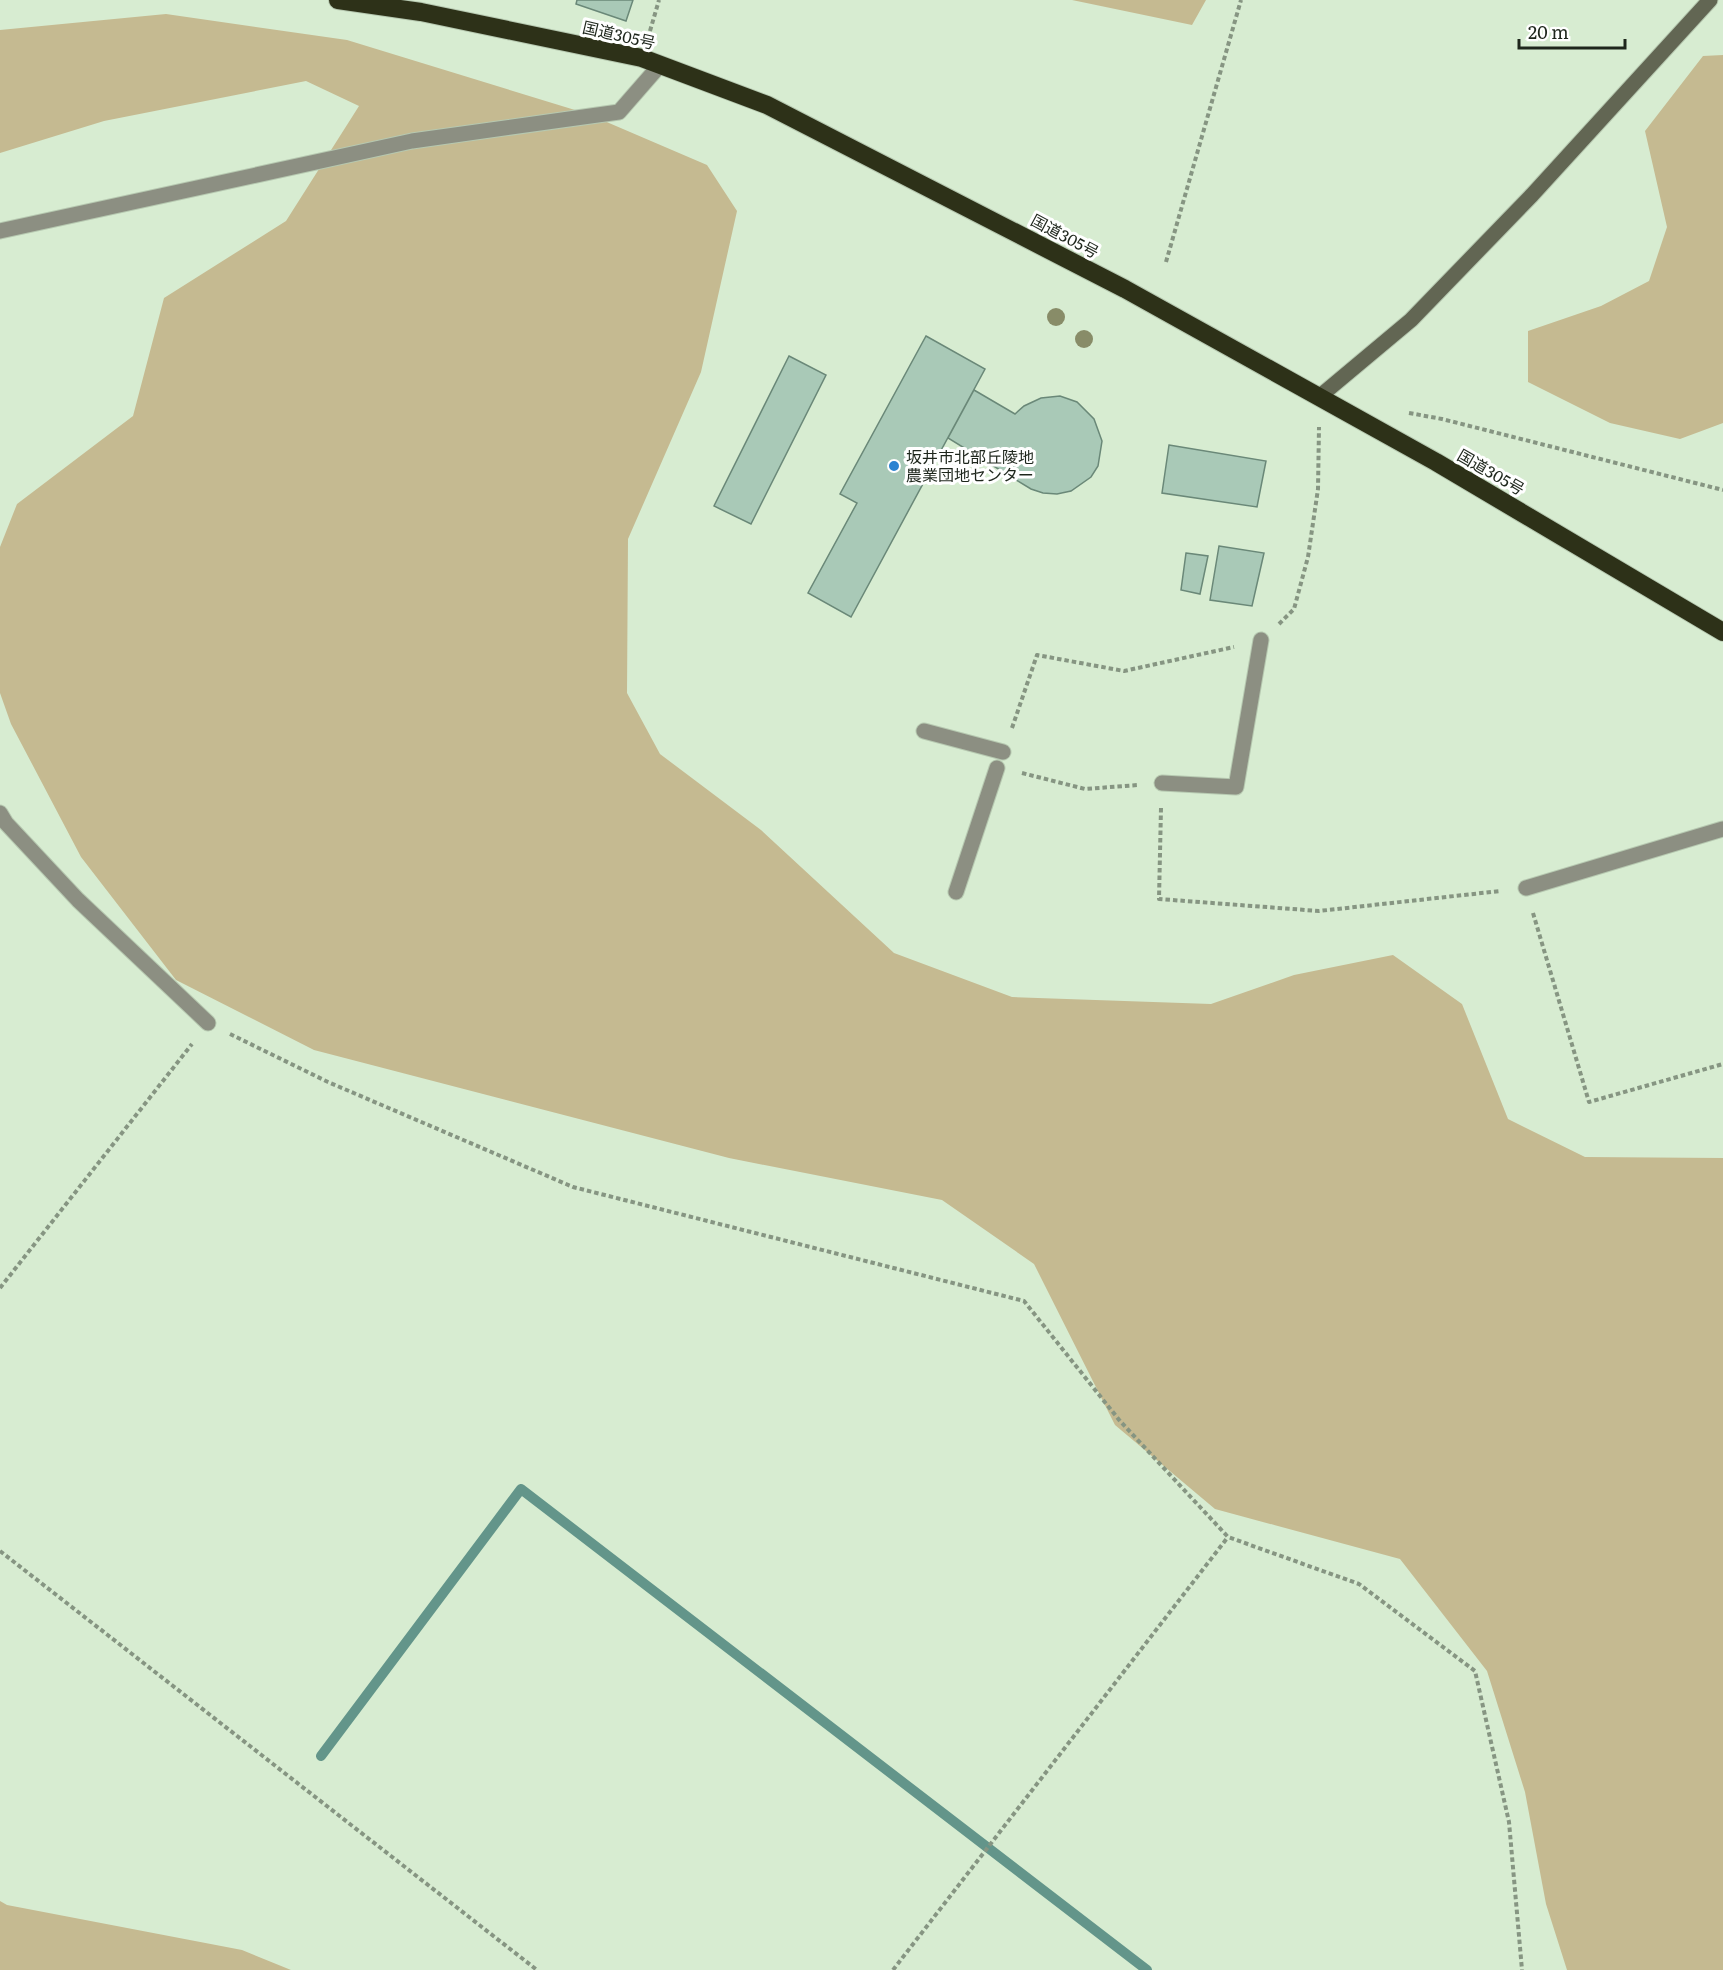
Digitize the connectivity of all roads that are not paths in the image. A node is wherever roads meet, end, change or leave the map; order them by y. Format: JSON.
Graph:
{"nodes":[{"id":1,"x":338,"y":0,"type":"edge"},
{"id":2,"x":1710,"y":0,"type":"edge"},
{"id":3,"x":660,"y":65,"type":"junction"},
{"id":4,"x":0,"y":231,"type":"edge"},
{"id":5,"x":1319,"y":397,"type":"junction"},
{"id":6,"x":1723,"y":632,"type":"edge"},
{"id":7,"x":1261,"y":640,"type":"road end"},
{"id":8,"x":924,"y":731,"type":"dead end"},
{"id":9,"x":1003,"y":752,"type":"road end"},
{"id":10,"x":997,"y":768,"type":"road end"},
{"id":11,"x":1162,"y":783,"type":"road end"},
{"id":12,"x":0,"y":813,"type":"edge"},
{"id":13,"x":1723,"y":830,"type":"edge"},
{"id":14,"x":1526,"y":888,"type":"road end"},
{"id":15,"x":956,"y":892,"type":"dead end"},
{"id":16,"x":208,"y":1023,"type":"road end"}],
"edges":[{"from":1,"to":3,"type":"highway","name":"国道305号"},
{"from":2,"to":5,"type":"street"},
{"from":3,"to":4,"type":"street"},
{"from":3,"to":5,"type":"highway","name":"国道305号"},
{"from":5,"to":6,"type":"highway","name":"国道305号"},
{"from":7,"to":11,"type":"street"},
{"from":8,"to":9,"type":"street"},
{"from":10,"to":15,"type":"street"},
{"from":12,"to":16,"type":"street"},
{"from":13,"to":14,"type":"street"}]}
